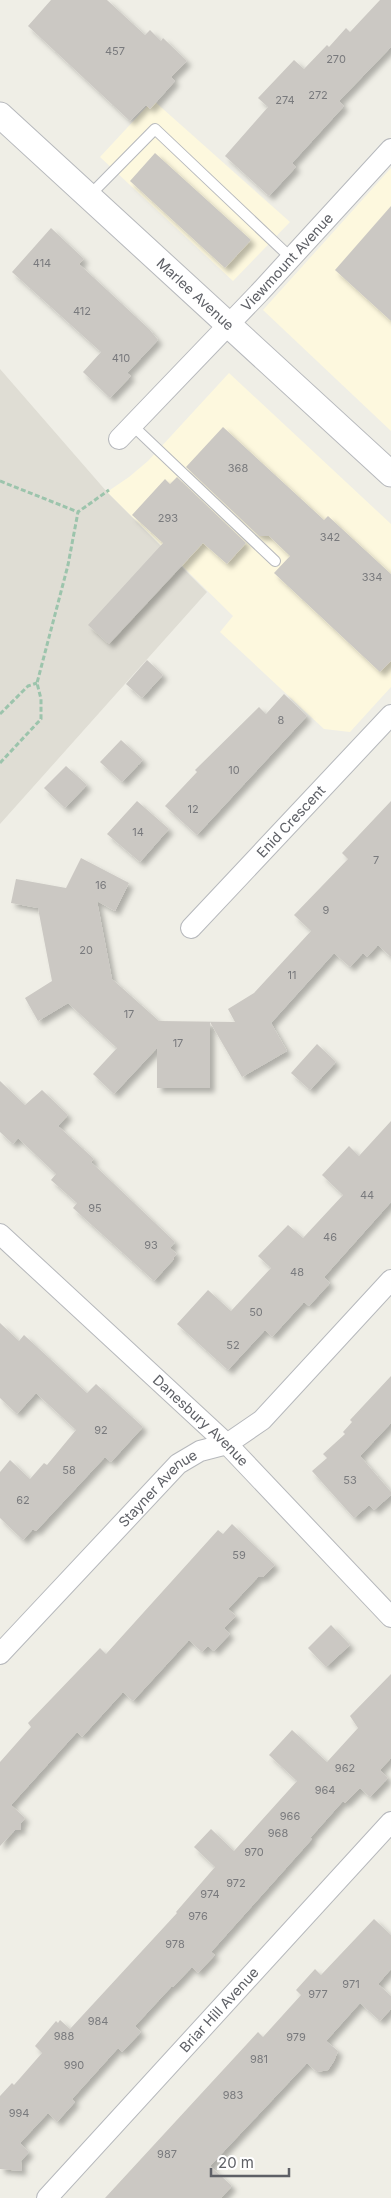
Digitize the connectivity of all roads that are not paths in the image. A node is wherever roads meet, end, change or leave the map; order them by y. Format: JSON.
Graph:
{"nodes":[{"id":1,"x":0,"y":114,"type":"edge"},
{"id":2,"x":391,"y":149,"type":"edge"},
{"id":3,"x":89,"y":196,"type":"junction"},
{"id":4,"x":290,"y":257,"type":"junction"},
{"id":5,"x":229,"y":324,"type":"junction"},
{"id":6,"x":125,"y":432,"type":"joint"},
{"id":7,"x":391,"y":474,"type":"edge"},
{"id":8,"x":275,"y":562,"type":"dead end"},
{"id":9,"x":391,"y":714,"type":"edge"},
{"id":10,"x":191,"y":928,"type":"dead end"},
{"id":11,"x":0,"y":1234,"type":"edge"},
{"id":12,"x":391,"y":1280,"type":"edge"},
{"id":13,"x":227,"y":1444,"type":"junction"},
{"id":14,"x":391,"y":1617,"type":"edge"},
{"id":15,"x":0,"y":1654,"type":"edge"},
{"id":16,"x":391,"y":1822,"type":"edge"},
{"id":17,"x":47,"y":2198,"type":"edge"}],
"edges":[{"from":1,"to":3,"type":"street","name":"Marlee Avenue"},
{"from":2,"to":4,"type":"street","name":"Viewmount Avenue"},
{"from":3,"to":4,"type":"lane"},
{"from":3,"to":5,"type":"street","name":"Marlee Avenue"},
{"from":4,"to":5,"type":"street","name":"Viewmount Avenue"},
{"from":5,"to":6,"type":"street","name":"Viewmount Avenue"},
{"from":5,"to":7,"type":"street","name":"Marlee Avenue"},
{"from":6,"to":8,"type":"lane"},
{"from":9,"to":10,"type":"street","name":"Enid Crescent"},
{"from":11,"to":13,"type":"street","name":"Danesbury Avenue"},
{"from":12,"to":13,"type":"street","name":"Stayner Avenue"},
{"from":13,"to":14,"type":"street","name":"Danesbury Avenue"},
{"from":13,"to":15,"type":"street","name":"Stayner Avenue"},
{"from":16,"to":17,"type":"street","name":"Briar Hill Avenue"}]}
